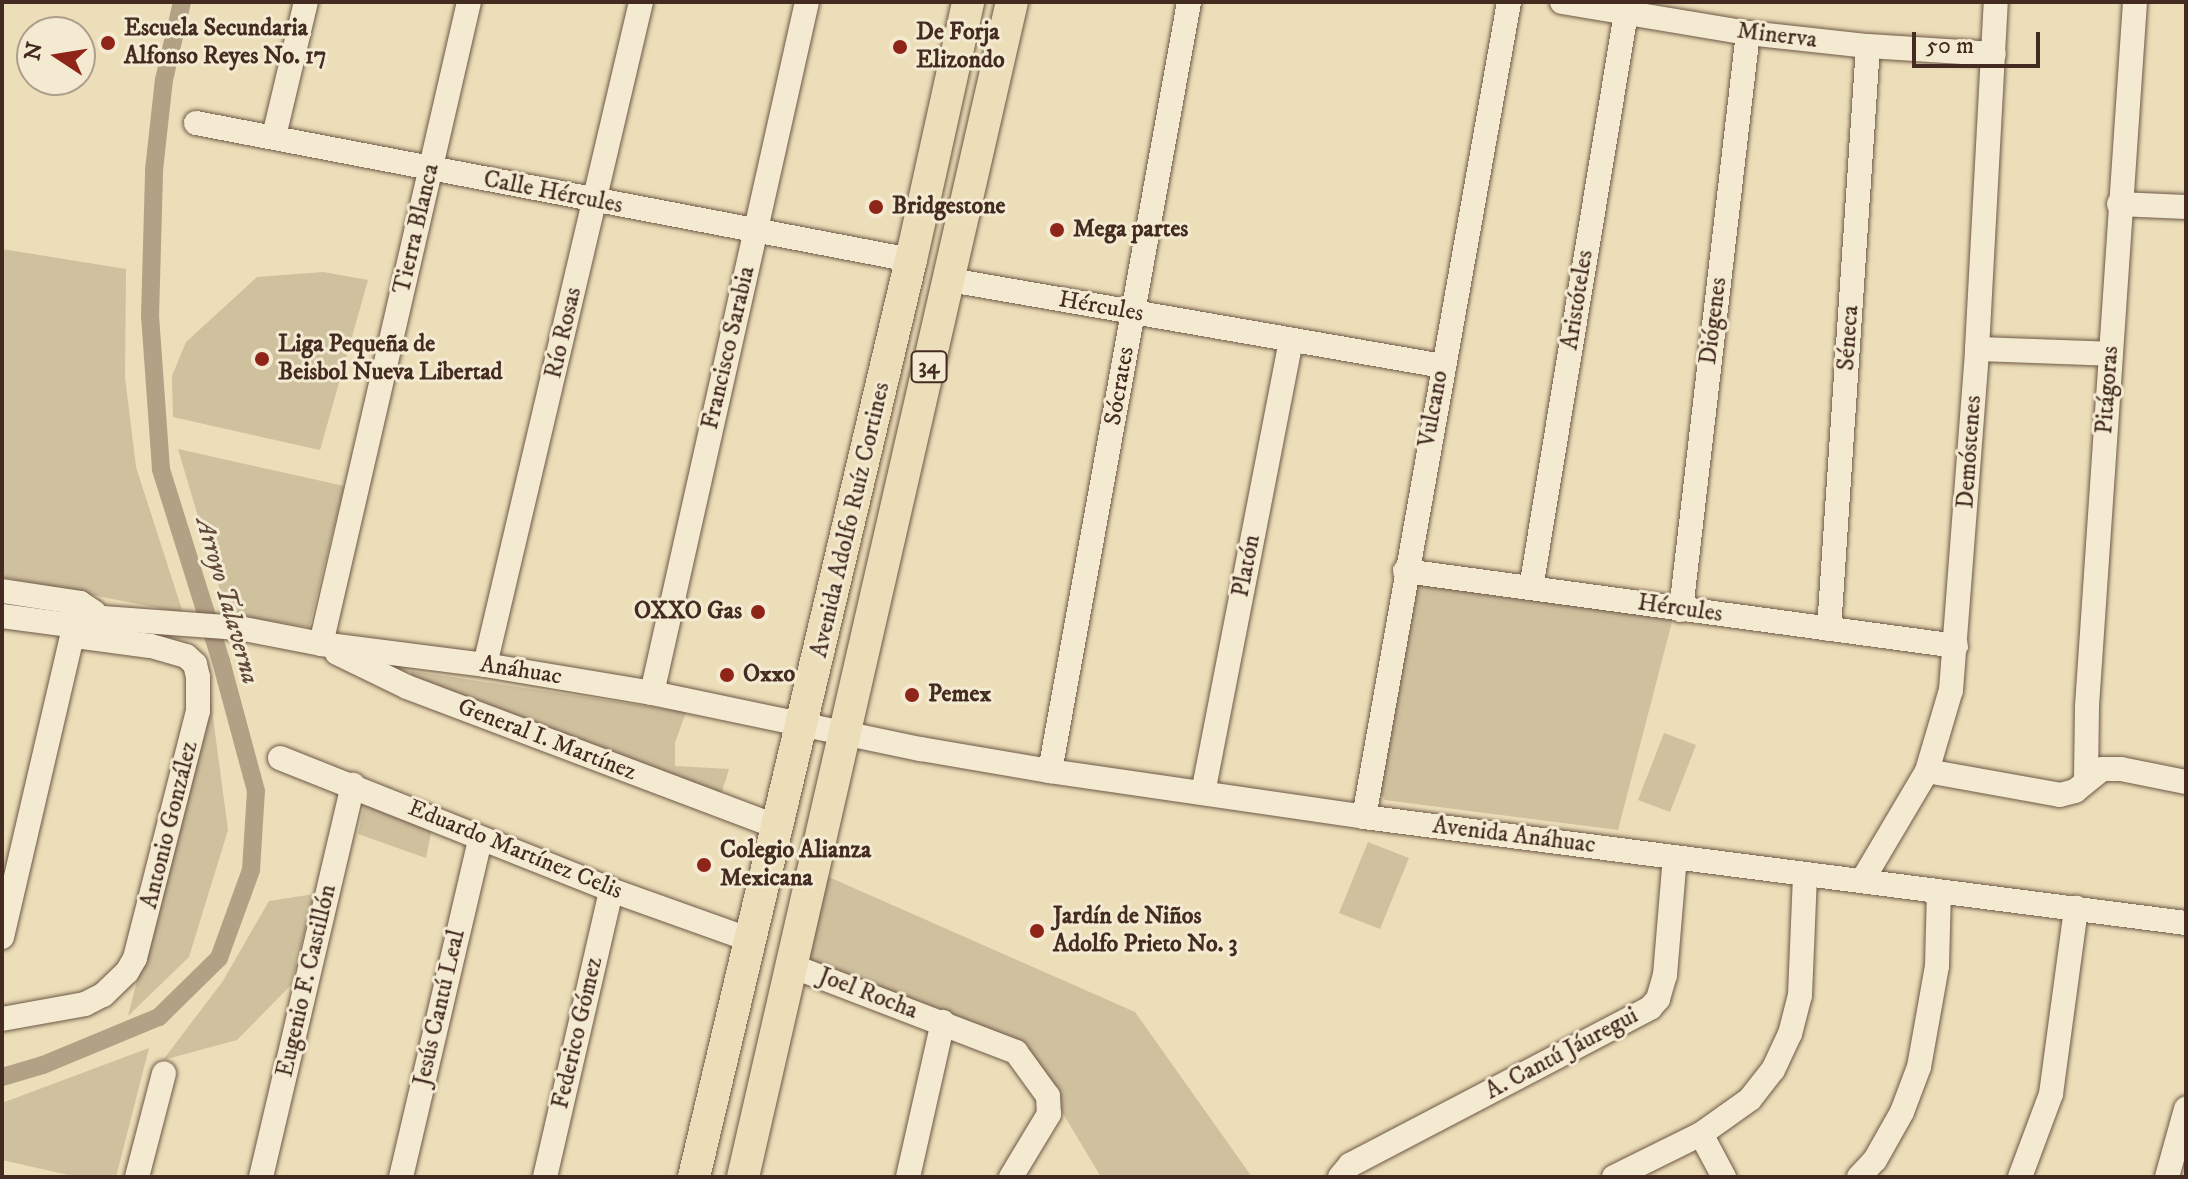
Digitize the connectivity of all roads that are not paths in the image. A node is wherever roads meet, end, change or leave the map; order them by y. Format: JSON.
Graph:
{"nodes":[{"id":1,"x":306,"y":2,"type":"edge"},
{"id":2,"x":469,"y":2,"type":"edge"},
{"id":3,"x":641,"y":2,"type":"edge"},
{"id":4,"x":807,"y":2,"type":"edge"},
{"id":5,"x":968,"y":2,"type":"edge"},
{"id":6,"x":1012,"y":2,"type":"edge"},
{"id":7,"x":1189,"y":2,"type":"edge"},
{"id":8,"x":1509,"y":2,"type":"edge"},
{"id":9,"x":1562,"y":2,"type":"edge"},
{"id":10,"x":1996,"y":2,"type":"edge"},
{"id":11,"x":2135,"y":2,"type":"edge"},
{"id":12,"x":1626,"y":13,"type":"junction"},
{"id":13,"x":1748,"y":33,"type":"junction"},
{"id":14,"x":1868,"y":46,"type":"junction"},
{"id":15,"x":1994,"y":54,"type":"junction"},
{"id":16,"x":196,"y":123,"type":"dead end"},
{"id":17,"x":274,"y":136,"type":"junction"},
{"id":18,"x":430,"y":171,"type":"junction"},
{"id":19,"x":595,"y":201,"type":"junction"},
{"id":20,"x":2119,"y":204,"type":"junction"},
{"id":21,"x":2186,"y":207,"type":"edge"},
{"id":22,"x":755,"y":231,"type":"junction"},
{"id":23,"x":911,"y":260,"type":"junction"},
{"id":24,"x":950,"y":280,"type":"junction"},
{"id":25,"x":1133,"y":312,"type":"junction"},
{"id":26,"x":1291,"y":340,"type":"junction"},
{"id":27,"x":1977,"y":349,"type":"junction"},
{"id":28,"x":2111,"y":354,"type":"junction"},
{"id":29,"x":1442,"y":366,"type":"junction"},
{"id":30,"x":1405,"y":571,"type":"junction"},
{"id":31,"x":1531,"y":588,"type":"junction"},
{"id":32,"x":2,"y":591,"type":"edge"},
{"id":33,"x":1681,"y":610,"type":"junction"},
{"id":34,"x":2,"y":616,"type":"edge"},
{"id":35,"x":77,"y":622,"type":"junction"},
{"id":36,"x":1829,"y":629,"type":"junction"},
{"id":37,"x":321,"y":644,"type":"junction"},
{"id":38,"x":1956,"y":646,"type":"junction"},
{"id":39,"x":485,"y":665,"type":"junction"},
{"id":40,"x":652,"y":693,"type":"junction"},
{"id":41,"x":803,"y":725,"type":"junction"},
{"id":42,"x":844,"y":732,"type":"junction"},
{"id":43,"x":280,"y":758,"type":"dead end"},
{"id":44,"x":1050,"y":771,"type":"junction"},
{"id":45,"x":1927,"y":771,"type":"junction"},
{"id":46,"x":2086,"y":779,"type":"junction"},
{"id":47,"x":2186,"y":782,"type":"edge"},
{"id":48,"x":353,"y":785,"type":"junction"},
{"id":49,"x":1203,"y":793,"type":"junction"},
{"id":50,"x":1364,"y":817,"type":"junction"},
{"id":51,"x":778,"y":827,"type":"junction"},
{"id":52,"x":480,"y":839,"type":"junction"},
{"id":53,"x":1675,"y":857,"type":"junction"},
{"id":54,"x":1805,"y":874,"type":"junction"},
{"id":55,"x":1862,"y":881,"type":"junction"},
{"id":56,"x":611,"y":890,"type":"junction"},
{"id":57,"x":1939,"y":892,"type":"junction"},
{"id":58,"x":2076,"y":908,"type":"junction"},
{"id":59,"x":2186,"y":923,"type":"edge"},
{"id":60,"x":2,"y":937,"type":"edge"},
{"id":61,"x":751,"y":940,"type":"junction"},
{"id":62,"x":792,"y":966,"type":"junction"},
{"id":63,"x":2,"y":1019,"type":"edge"},
{"id":64,"x":943,"y":1022,"type":"junction"},
{"id":65,"x":164,"y":1073,"type":"dead end"},
{"id":66,"x":2186,"y":1109,"type":"edge"},
{"id":67,"x":1701,"y":1134,"type":"junction"},
{"id":68,"x":137,"y":1177,"type":"edge"},
{"id":69,"x":261,"y":1177,"type":"edge"},
{"id":70,"x":401,"y":1177,"type":"edge"},
{"id":71,"x":545,"y":1177,"type":"edge"},
{"id":72,"x":694,"y":1177,"type":"edge"},
{"id":73,"x":743,"y":1177,"type":"edge"},
{"id":74,"x":908,"y":1177,"type":"edge"},
{"id":75,"x":1011,"y":1177,"type":"edge"},
{"id":76,"x":1340,"y":1177,"type":"edge"},
{"id":77,"x":1614,"y":1177,"type":"edge"},
{"id":78,"x":1724,"y":1177,"type":"edge"},
{"id":79,"x":1859,"y":1177,"type":"edge"},
{"id":80,"x":2020,"y":1177,"type":"edge"},
{"id":81,"x":2167,"y":1177,"type":"edge"}],
"edges":[{"from":1,"to":17,"type":"street"},
{"from":2,"to":18,"type":"street","name":"Tierra Blanca"},
{"from":3,"to":19,"type":"street","name":"Río Rosas"},
{"from":4,"to":22,"type":"street","name":"Francisco Sarabia"},
{"from":5,"to":23,"type":"main road","name":"Avenida Adolfo Ruíz Cortines","number":"34"},
{"from":6,"to":24,"type":"main road","name":"Avenida Adolfo Ruíz Cortines","number":"34"},
{"from":7,"to":25,"type":"street","name":"Sócrates"},
{"from":8,"to":29,"type":"street","name":"Vulcano"},
{"from":9,"to":12,"type":"street","name":"Minerva"},
{"from":10,"to":15,"type":"street","name":"Demóstenes"},
{"from":11,"to":20,"type":"street","name":"Pitágoras"},
{"from":12,"to":13,"type":"street","name":"Minerva"},
{"from":12,"to":31,"type":"street","name":"Aristóteles"},
{"from":13,"to":14,"type":"street","name":"Minerva"},
{"from":13,"to":33,"type":"street","name":"Diógenes"},
{"from":14,"to":15,"type":"street","name":"Minerva"},
{"from":14,"to":36,"type":"street","name":"Séneca"},
{"from":15,"to":27,"type":"street","name":"Demóstenes"},
{"from":16,"to":17,"type":"street","name":"Calle Hércules"},
{"from":17,"to":18,"type":"street","name":"Calle Hércules"},
{"from":18,"to":19,"type":"street","name":"Calle Hércules"},
{"from":18,"to":37,"type":"street","name":"Tierra Blanca"},
{"from":19,"to":22,"type":"street","name":"Calle Hércules"},
{"from":19,"to":39,"type":"street","name":"Río Rosas"},
{"from":20,"to":21,"type":"street"},
{"from":20,"to":28,"type":"street","name":"Pitágoras"},
{"from":22,"to":23,"type":"street","name":"Calle Hércules"},
{"from":22,"to":40,"type":"street","name":"Francisco Sarabia"},
{"from":23,"to":41,"type":"main road","name":"Avenida Adolfo Ruíz Cortines","number":"34"},
{"from":24,"to":25,"type":"street","name":"Hércules"},
{"from":24,"to":42,"type":"main road","name":"Avenida Adolfo Ruíz Cortines","number":"34"},
{"from":25,"to":26,"type":"street","name":"Hércules"},
{"from":25,"to":44,"type":"street","name":"Sócrates"},
{"from":26,"to":29,"type":"street","name":"Hércules"},
{"from":26,"to":49,"type":"street","name":"Platón"},
{"from":27,"to":28,"type":"street"},
{"from":27,"to":38,"type":"street","name":"Demóstenes"},
{"from":28,"to":46,"type":"street","name":"Pitágoras"},
{"from":29,"to":30,"type":"street","name":"Vulcano"},
{"from":30,"to":31,"type":"street","name":"Hércules"},
{"from":30,"to":50,"type":"street","name":"Vulcano"},
{"from":31,"to":33,"type":"street","name":"Hércules"},
{"from":32,"to":35,"type":"street"},
{"from":33,"to":36,"type":"street","name":"Hércules"},
{"from":34,"to":35,"type":"street"},
{"from":35,"to":37,"type":"street","name":"Anáhuac"},
{"from":35,"to":60,"type":"street"},
{"from":35,"to":63,"type":"street","name":"Antonio González"},
{"from":36,"to":38,"type":"street","name":"Hércules"},
{"from":37,"to":39,"type":"street","name":"Anáhuac"},
{"from":37,"to":51,"type":"street","name":"General I. Martínez"},
{"from":38,"to":45,"type":"street","name":"Demóstenes"},
{"from":39,"to":40,"type":"street","name":"Anáhuac"},
{"from":40,"to":41,"type":"street","name":"Anáhuac"},
{"from":41,"to":42,"type":"street","name":"Anáhuac"},
{"from":41,"to":51,"type":"main road","name":"Avenida Adolfo Ruíz Cortines","number":"34"},
{"from":42,"to":44,"type":"street","name":"Avenida Anáhuac"},
{"from":42,"to":62,"type":"main road","name":"Avenida Adolfo Ruíz Cortines","number":"34"},
{"from":43,"to":48,"type":"street","name":"Eduardo Martínez Celis"},
{"from":44,"to":49,"type":"street","name":"Avenida Anáhuac"},
{"from":45,"to":46,"type":"street"},
{"from":45,"to":55,"type":"street","name":"Demóstenes"},
{"from":46,"to":47,"type":"street"},
{"from":48,"to":52,"type":"street","name":"Eduardo Martínez Celis"},
{"from":48,"to":69,"type":"street","name":"Eugenio F. Castillón"},
{"from":49,"to":50,"type":"street","name":"Avenida Anáhuac"},
{"from":50,"to":53,"type":"street","name":"Avenida Anáhuac"},
{"from":51,"to":61,"type":"main road","name":"Avenida Adolfo Ruíz Cortines","number":"34"},
{"from":52,"to":56,"type":"street","name":"Eduardo Martínez Celis"},
{"from":52,"to":70,"type":"street","name":"Jesús Cantú Leal"},
{"from":53,"to":54,"type":"street","name":"Avenida Anáhuac"},
{"from":53,"to":76,"type":"street","name":"A. Cantú Jáuregui"},
{"from":54,"to":55,"type":"street","name":"Avenida Anáhuac"},
{"from":54,"to":67,"type":"street"},
{"from":55,"to":57,"type":"street","name":"Avenida Anáhuac"},
{"from":56,"to":61,"type":"street","name":"Eduardo Martínez Celis"},
{"from":56,"to":71,"type":"street","name":"Federico Gómez"},
{"from":57,"to":58,"type":"street","name":"Avenida Anáhuac"},
{"from":57,"to":79,"type":"street"},
{"from":58,"to":59,"type":"street","name":"Avenida Anáhuac"},
{"from":58,"to":80,"type":"street"},
{"from":61,"to":72,"type":"main road","name":"Avenida Adolfo Ruíz Cortines","number":"34"},
{"from":62,"to":64,"type":"street","name":"Joel Rocha"},
{"from":62,"to":73,"type":"main road","name":"Avenida Adolfo Ruíz Cortines","number":"34"},
{"from":64,"to":74,"type":"street"},
{"from":64,"to":75,"type":"street","name":"Joel Rocha"},
{"from":65,"to":68,"type":"street"},
{"from":66,"to":81,"type":"street"},
{"from":67,"to":77,"type":"street"},
{"from":67,"to":78,"type":"street"}]}
